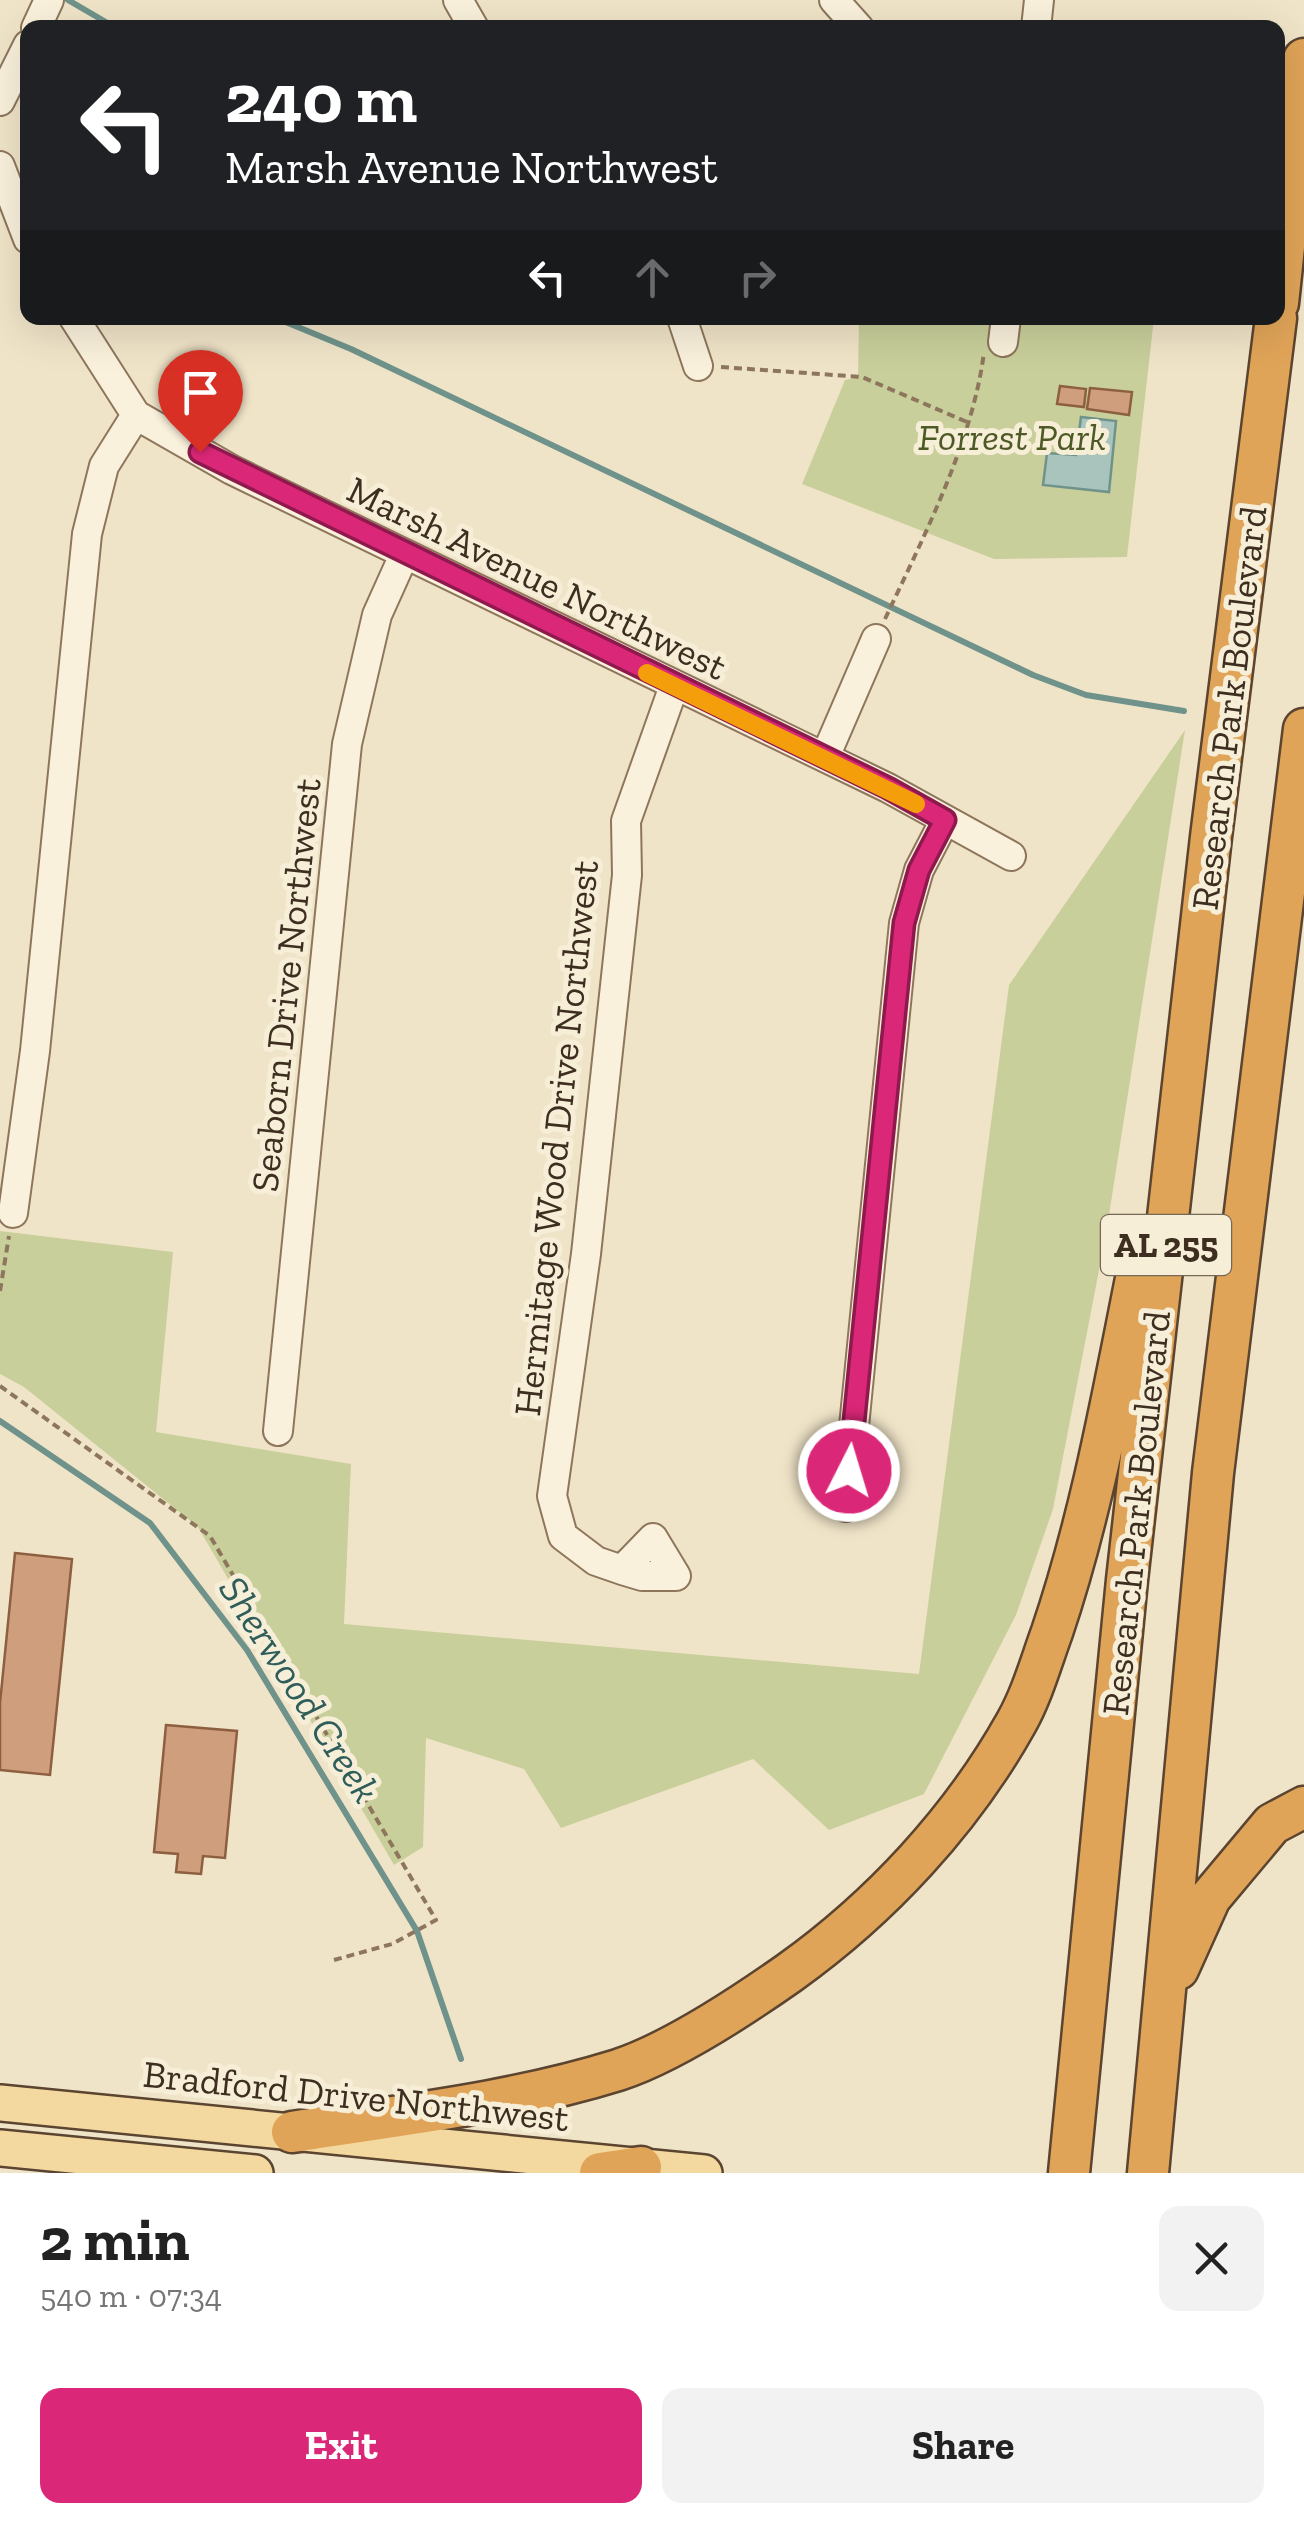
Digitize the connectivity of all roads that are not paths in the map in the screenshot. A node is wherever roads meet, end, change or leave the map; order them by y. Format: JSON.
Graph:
{"nodes":[{"id":1,"x":834,"y":0,"type":"edge"},
{"id":2,"x":852,"y":20,"type":"edge"},
{"id":3,"x":1304,"y":59,"type":"edge"},
{"id":4,"x":20,"y":61,"type":"edge"},
{"id":5,"x":0,"y":101,"type":"edge"},
{"id":6,"x":0,"y":166,"type":"edge"},
{"id":7,"x":20,"y":218,"type":"edge"},
{"id":8,"x":1285,"y":237,"type":"edge"},
{"id":9,"x":78,"y":325,"type":"edge"},
{"id":10,"x":684,"y":325,"type":"edge"},
{"id":11,"x":1275,"y":325,"type":"edge"},
{"id":12,"x":698,"y":366,"type":"road end"},
{"id":13,"x":136,"y":415,"type":"junction"},
{"id":14,"x":404,"y":554,"type":"junction"},
{"id":15,"x":881,"y":629,"type":"road end"},
{"id":16,"x":674,"y":686,"type":"junction"},
{"id":17,"x":1302,"y":744,"type":"edge"},
{"id":18,"x":826,"y":757,"type":"junction"},
{"id":19,"x":945,"y":820,"type":"junction"},
{"id":20,"x":1304,"y":835,"type":"edge"},
{"id":21,"x":1011,"y":856,"type":"dead end"},
{"id":22,"x":1197,"y":976,"type":"junction"},
{"id":23,"x":13,"y":1213,"type":"road end"},
{"id":24,"x":278,"y":1431,"type":"dead end"},
{"id":25,"x":846,"y":1507,"type":"dead end"},
{"id":26,"x":622,"y":1570,"type":"dead end"},
{"id":27,"x":1304,"y":1806,"type":"edge"},
{"id":28,"x":1164,"y":2000,"type":"junction"},
{"id":29,"x":0,"y":2103,"type":"edge"},
{"id":30,"x":292,"y":2132,"type":"junction"},
{"id":31,"x":0,"y":2148,"type":"edge"},
{"id":32,"x":641,"y":2167,"type":"junction"},
{"id":33,"x":255,"y":2173,"type":"edge"},
{"id":34,"x":600,"y":2173,"type":"edge"},
{"id":35,"x":704,"y":2173,"type":"edge"},
{"id":36,"x":1069,"y":2173,"type":"edge"},
{"id":37,"x":1148,"y":2173,"type":"edge"}],
"edges":[{"from":1,"to":2,"type":"street"},
{"from":3,"to":8,"type":"highway"},
{"from":4,"to":5,"type":"street"},
{"from":6,"to":7,"type":"street"},
{"from":9,"to":13,"type":"street","name":"Marsh Avenue Northwest"},
{"from":10,"to":12,"type":"street"},
{"from":11,"to":22,"type":"highway","name":"Research Park Boulevard","number":"AL 255"},
{"from":13,"to":14,"type":"street","name":"Marsh Avenue Northwest"},
{"from":13,"to":23,"type":"street"},
{"from":14,"to":16,"type":"street","name":"Marsh Avenue Northwest"},
{"from":14,"to":24,"type":"street","name":"Seaborn Drive Northwest"},
{"from":15,"to":18,"type":"street"},
{"from":16,"to":18,"type":"street","name":"Marsh Avenue Northwest"},
{"from":16,"to":26,"type":"street","name":"Hermitage Wood Drive Northwest"},
{"from":17,"to":20,"type":"highway"},
{"from":17,"to":28,"type":"highway","name":"Research Park Boulevard","number":"AL 255"},
{"from":18,"to":19,"type":"street","name":"Marsh Avenue Northwest"},
{"from":19,"to":21,"type":"street","name":"Marsh Avenue Northwest"},
{"from":19,"to":25,"type":"street"},
{"from":22,"to":30,"type":"highway"},
{"from":22,"to":36,"type":"highway","name":"Research Park Boulevard","number":"AL 255"},
{"from":27,"to":28,"type":"highway"},
{"from":28,"to":37,"type":"highway","name":"Research Park Boulevard","number":"AL 255"},
{"from":29,"to":30,"type":"main road","name":"Bradford Drive Northwest"},
{"from":30,"to":32,"type":"main road","name":"Bradford Drive Northwest"},
{"from":31,"to":33,"type":"main road"},
{"from":32,"to":34,"type":"highway"},
{"from":32,"to":35,"type":"main road","name":"Bradford Drive Northwest"}]}
